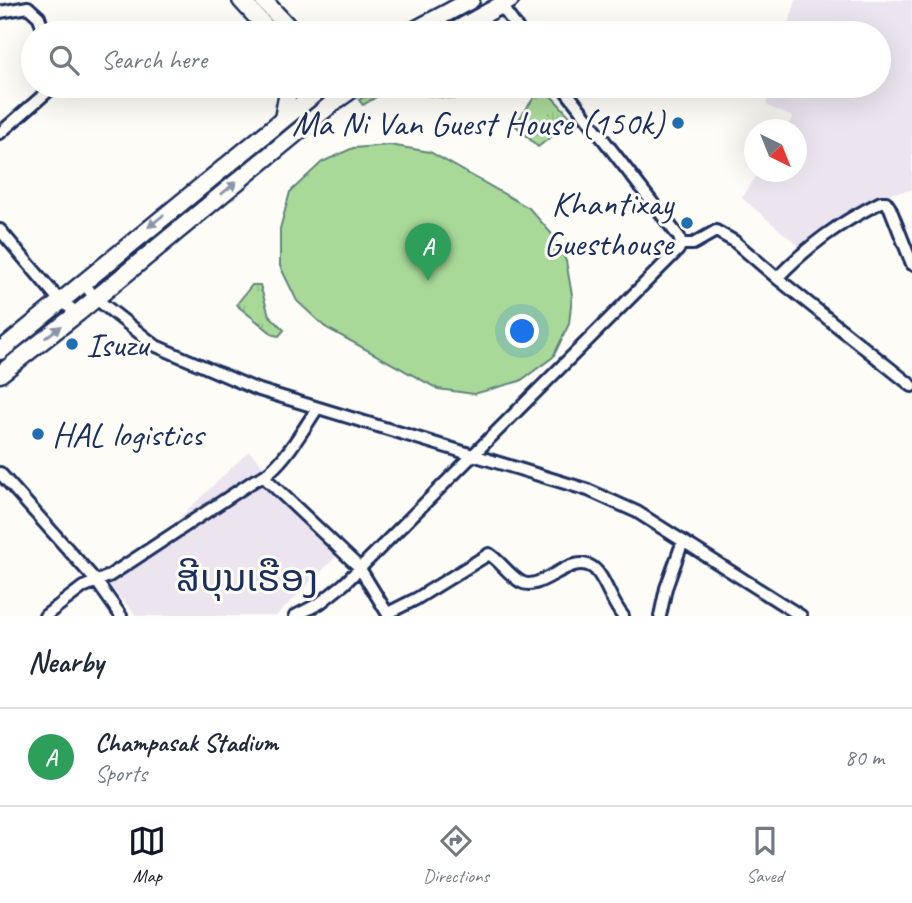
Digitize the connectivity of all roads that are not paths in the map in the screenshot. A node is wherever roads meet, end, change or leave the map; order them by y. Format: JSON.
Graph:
{"nodes":[{"id":1,"x":241,"y":0,"type":"edge"},
{"id":2,"x":263,"y":0,"type":"edge"},
{"id":3,"x":471,"y":0,"type":"edge"},
{"id":4,"x":502,"y":2,"type":"edge"},
{"id":5,"x":0,"y":12,"type":"edge"},
{"id":6,"x":40,"y":21,"type":"edge"},
{"id":7,"x":260,"y":21,"type":"edge"},
{"id":8,"x":284,"y":21,"type":"edge"},
{"id":9,"x":432,"y":21,"type":"edge"},
{"id":10,"x":471,"y":21,"type":"edge"},
{"id":11,"x":514,"y":21,"type":"edge"},
{"id":12,"x":40,"y":98,"type":"edge"},
{"id":13,"x":287,"y":98,"type":"edge"},
{"id":14,"x":308,"y":98,"type":"edge"},
{"id":15,"x":331,"y":98,"type":"edge"},
{"id":16,"x":338,"y":98,"type":"edge"},
{"id":17,"x":571,"y":98,"type":"edge"},
{"id":18,"x":334,"y":102,"type":"junction"},
{"id":19,"x":283,"y":119,"type":"junction"},
{"id":20,"x":0,"y":134,"type":"edge"},
{"id":21,"x":0,"y":230,"type":"edge"},
{"id":22,"x":681,"y":244,"type":"junction"},
{"id":23,"x":912,"y":264,"type":"edge"},
{"id":24,"x":777,"y":278,"type":"junction"},
{"id":25,"x":83,"y":282,"type":"junction"},
{"id":26,"x":95,"y":298,"type":"junction"},
{"id":27,"x":60,"y":301,"type":"junction"},
{"id":28,"x":78,"y":313,"type":"junction"},
{"id":29,"x":0,"y":351,"type":"edge"},
{"id":30,"x":0,"y":374,"type":"edge"},
{"id":31,"x":912,"y":386,"type":"edge"},
{"id":32,"x":317,"y":409,"type":"junction"},
{"id":33,"x":475,"y":455,"type":"junction"},
{"id":34,"x":0,"y":473,"type":"edge"},
{"id":35,"x":264,"y":477,"type":"junction"},
{"id":36,"x":682,"y":541,"type":"junction"},
{"id":37,"x":359,"y":567,"type":"junction"},
{"id":38,"x":97,"y":582,"type":"junction"},
{"id":39,"x":388,"y":615,"type":"edge"},
{"id":40,"x":46,"y":616,"type":"edge"},
{"id":41,"x":121,"y":616,"type":"edge"},
{"id":42,"x":295,"y":616,"type":"edge"},
{"id":43,"x":623,"y":616,"type":"edge"},
{"id":44,"x":660,"y":616,"type":"edge"},
{"id":45,"x":801,"y":616,"type":"edge"}],
"edges":[{"from":1,"to":7,"type":"highway"},
{"from":2,"to":8,"type":"highway"},
{"from":3,"to":9,"type":"highway"},
{"from":4,"to":10,"type":"highway"},
{"from":4,"to":11,"type":"street"},
{"from":5,"to":6,"type":"street"},
{"from":12,"to":20,"type":"street"},
{"from":13,"to":19,"type":"highway"},
{"from":14,"to":19,"type":"highway"},
{"from":15,"to":18,"type":"highway"},
{"from":16,"to":18,"type":"highway"},
{"from":17,"to":22,"type":"street"},
{"from":26,"to":18,"type":"highway","one_way":true},
{"from":19,"to":25,"type":"highway","one_way":true},
{"from":21,"to":27,"type":"street"},
{"from":22,"to":24,"type":"street"},
{"from":22,"to":33,"type":"street"},
{"from":23,"to":24,"type":"street"},
{"from":24,"to":31,"type":"street"},
{"from":25,"to":26,"type":"street"},
{"from":25,"to":27,"type":"highway"},
{"from":26,"to":28,"type":"highway"},
{"from":26,"to":32,"type":"street"},
{"from":27,"to":28,"type":"street"},
{"from":27,"to":29,"type":"highway"},
{"from":30,"to":28,"type":"highway","one_way":true},
{"from":32,"to":33,"type":"street"},
{"from":32,"to":35,"type":"street"},
{"from":33,"to":36,"type":"street"},
{"from":33,"to":37,"type":"street"},
{"from":34,"to":38,"type":"street"},
{"from":35,"to":37,"type":"street"},
{"from":35,"to":38,"type":"street"},
{"from":36,"to":44,"type":"street"},
{"from":36,"to":45,"type":"street"},
{"from":37,"to":39,"type":"street"},
{"from":37,"to":42,"type":"street"},
{"from":38,"to":40,"type":"street"},
{"from":38,"to":41,"type":"street"},
{"from":39,"to":43,"type":"street"}]}
